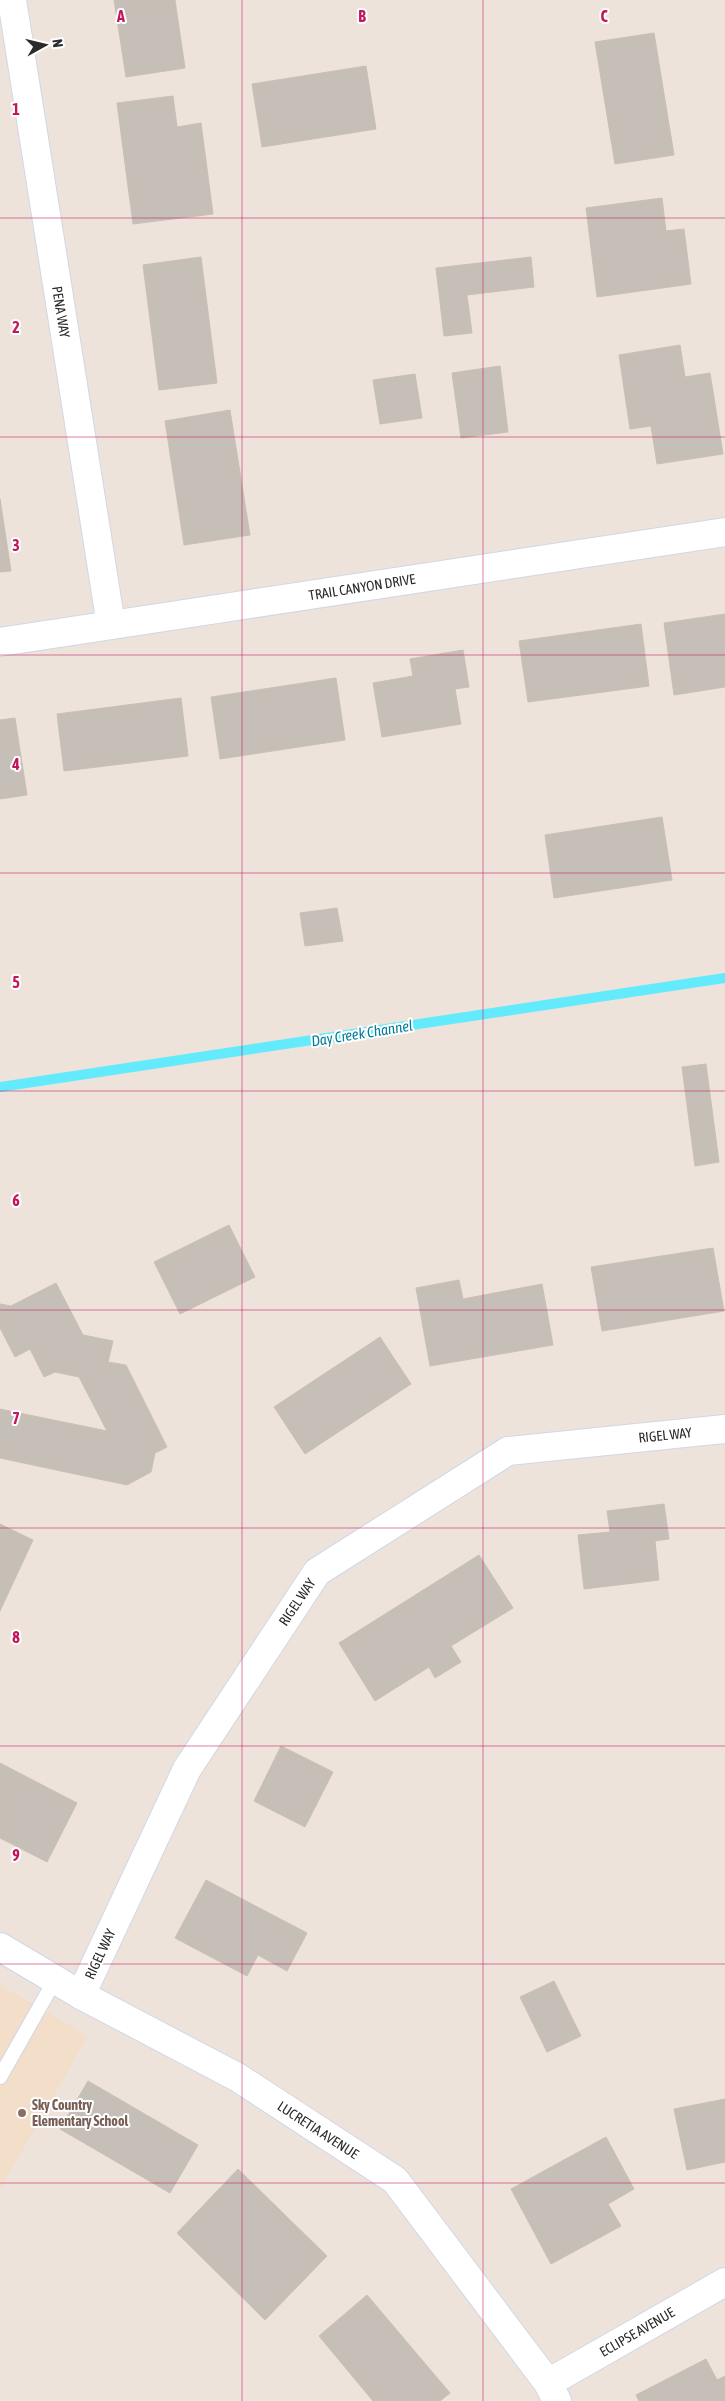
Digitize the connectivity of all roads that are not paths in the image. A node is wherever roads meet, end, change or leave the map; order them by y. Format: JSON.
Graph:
{"nodes":[{"id":1,"x":12,"y":0,"type":"edge"},
{"id":2,"x":725,"y":532,"type":"edge"},
{"id":3,"x":111,"y":625,"type":"junction"},
{"id":4,"x":0,"y":642,"type":"edge"},
{"id":5,"x":725,"y":1429,"type":"edge"},
{"id":6,"x":0,"y":1948,"type":"edge"},
{"id":7,"x":55,"y":1980,"type":"junction"},
{"id":8,"x":81,"y":1995,"type":"junction"},
{"id":9,"x":0,"y":2077,"type":"edge"},
{"id":10,"x":725,"y":2282,"type":"edge"},
{"id":11,"x":552,"y":2392,"type":"edge"}],
"edges":[{"from":1,"to":3,"type":"street","name":"PENA WAY"},
{"from":2,"to":3,"type":"street","name":"TRAIL CANYON DRIVE"},
{"from":3,"to":4,"type":"street","name":"TRAIL CANYON DRIVE"},
{"from":5,"to":8,"type":"street","name":"RIGEL WAY"},
{"from":6,"to":7,"type":"street","name":"LUCRETIA AVENUE"},
{"from":7,"to":8,"type":"street","name":"LUCRETIA AVENUE"},
{"from":7,"to":9,"type":"lane"},
{"from":8,"to":11,"type":"street","name":"LUCRETIA AVENUE"},
{"from":10,"to":11,"type":"street","name":"ECLIPSE AVENUE"}]}
